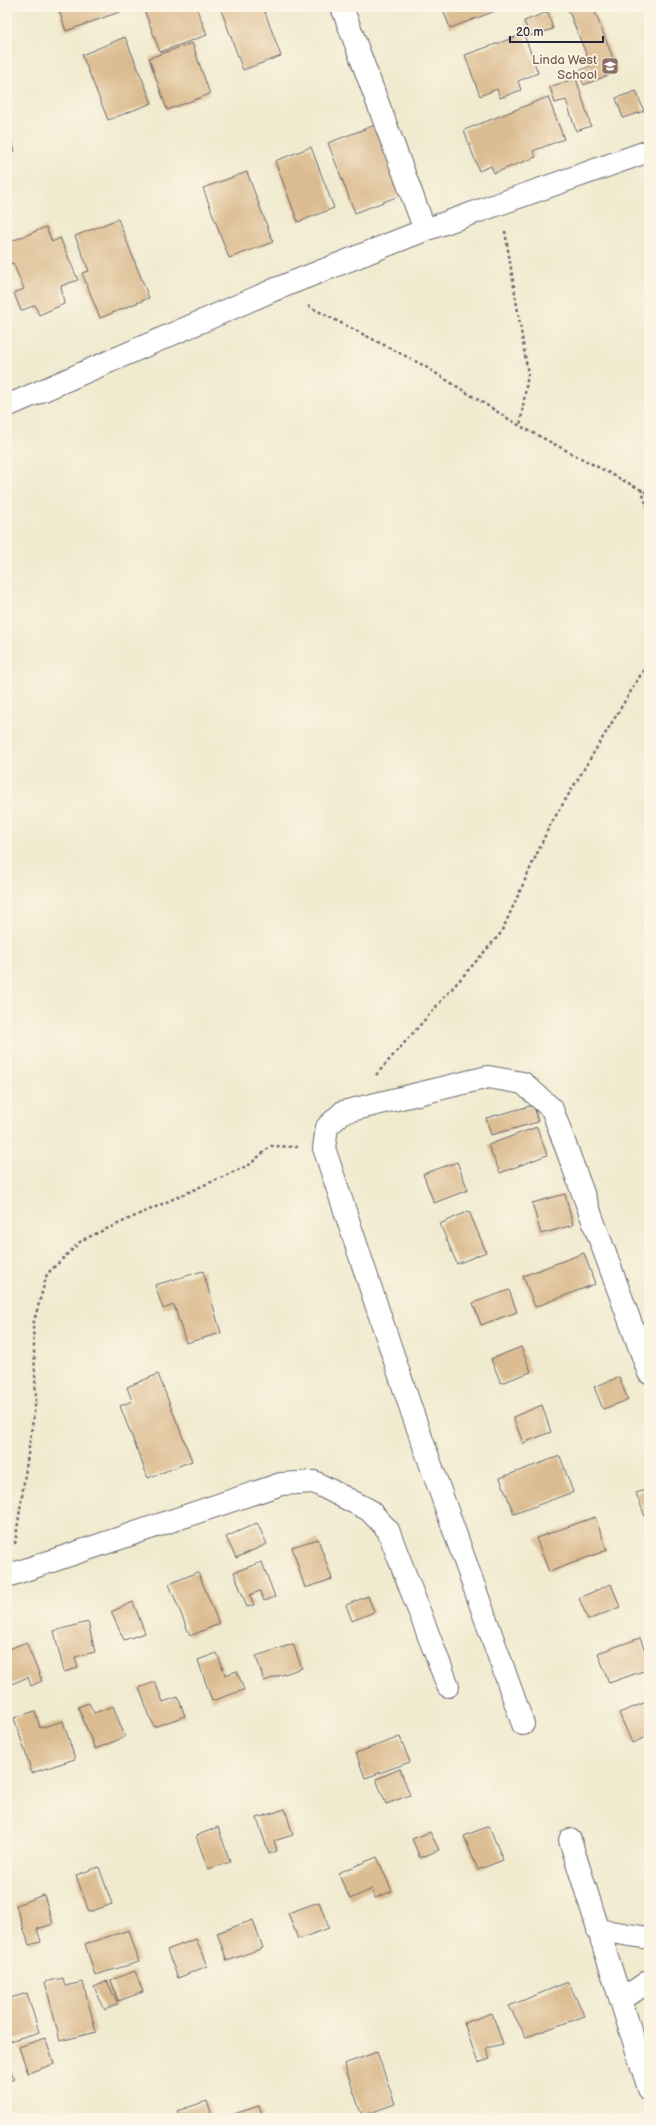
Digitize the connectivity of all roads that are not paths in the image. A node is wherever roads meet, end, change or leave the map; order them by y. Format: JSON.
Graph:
{"nodes":[{"id":1,"x":342,"y":7,"type":"edge"},
{"id":2,"x":649,"y":151,"type":"edge"},
{"id":3,"x":425,"y":230,"type":"junction"},
{"id":4,"x":7,"y":406,"type":"edge"},
{"id":5,"x":649,"y":1373,"type":"edge"},
{"id":6,"x":9,"y":1575,"type":"edge"},
{"id":7,"x":448,"y":1686,"type":"dead end"},
{"id":8,"x":523,"y":1724,"type":"dead end"},
{"id":9,"x":570,"y":1840,"type":"dead end"},
{"id":10,"x":598,"y":1930,"type":"junction"},
{"id":11,"x":649,"y":1938,"type":"edge"},
{"id":12,"x":649,"y":1982,"type":"edge"},
{"id":13,"x":621,"y":2000,"type":"junction"},
{"id":14,"x":649,"y":2089,"type":"edge"}],
"edges":[{"from":1,"to":3,"type":"street"},
{"from":2,"to":3,"type":"street"},
{"from":3,"to":4,"type":"street"},
{"from":5,"to":8,"type":"street"},
{"from":6,"to":7,"type":"street"},
{"from":9,"to":10,"type":"street"},
{"from":10,"to":11,"type":"street"},
{"from":10,"to":13,"type":"street"},
{"from":12,"to":13,"type":"street"},
{"from":13,"to":14,"type":"street"}]}
